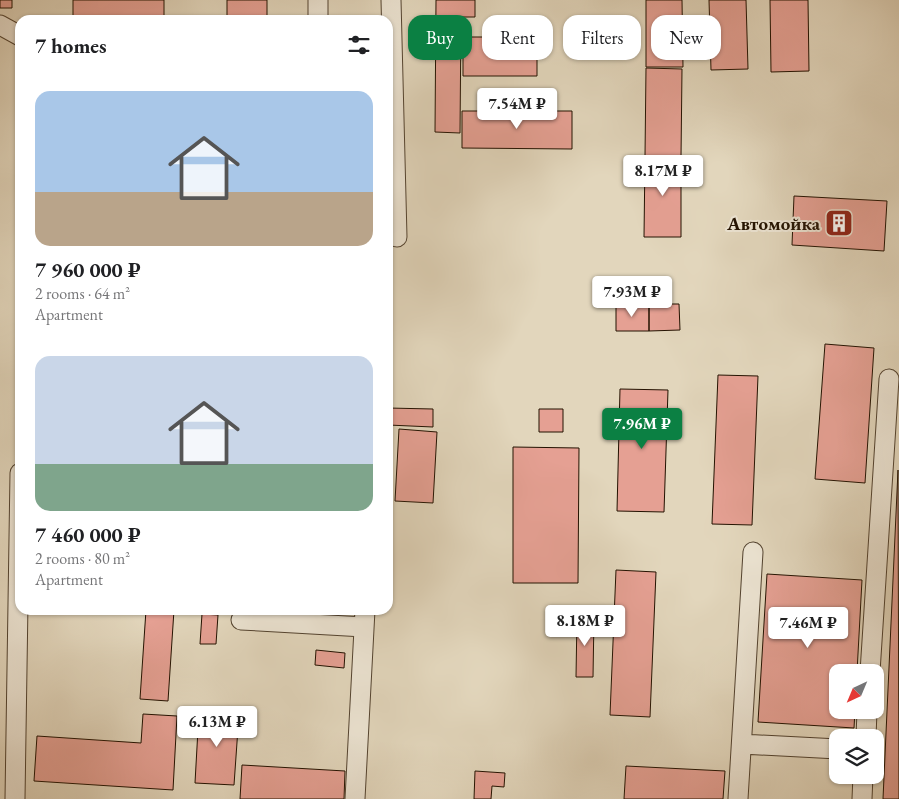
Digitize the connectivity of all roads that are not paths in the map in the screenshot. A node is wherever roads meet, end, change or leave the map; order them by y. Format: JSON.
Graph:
{"nodes":[{"id":1,"x":318,"y":0,"type":"edge"},
{"id":2,"x":391,"y":0,"type":"edge"},
{"id":3,"x":318,"y":15,"type":"edge"},
{"id":4,"x":391,"y":15,"type":"edge"},
{"id":5,"x":0,"y":25,"type":"edge"},
{"id":6,"x":15,"y":33,"type":"edge"},
{"id":7,"x":393,"y":79,"type":"edge"},
{"id":8,"x":397,"y":237,"type":"dead end"},
{"id":9,"x":889,"y":379,"type":"dead end"},
{"id":10,"x":754,"y":552,"type":"dead end"},
{"id":11,"x":18,"y":615,"type":"edge"},
{"id":12,"x":365,"y":619,"type":"edge"},
{"id":13,"x":240,"y":620,"type":"dead end"},
{"id":14,"x":871,"y":664,"type":"edge"},
{"id":15,"x":742,"y":744,"type":"junction"},
{"id":16,"x":829,"y":749,"type":"edge"},
{"id":17,"x":863,"y":784,"type":"edge"},
{"id":18,"x":15,"y":799,"type":"edge"},
{"id":19,"x":355,"y":799,"type":"edge"},
{"id":20,"x":738,"y":799,"type":"edge"},
{"id":21,"x":862,"y":799,"type":"edge"}],
"edges":[{"from":1,"to":3,"type":"lane"},
{"from":2,"to":4,"type":"lane"},
{"from":5,"to":6,"type":"lane"},
{"from":7,"to":8,"type":"lane"},
{"from":9,"to":14,"type":"lane"},
{"from":10,"to":15,"type":"lane"},
{"from":11,"to":18,"type":"lane"},
{"from":12,"to":13,"type":"lane"},
{"from":12,"to":19,"type":"lane"},
{"from":15,"to":16,"type":"lane"},
{"from":15,"to":20,"type":"lane"},
{"from":17,"to":21,"type":"lane"}]}
